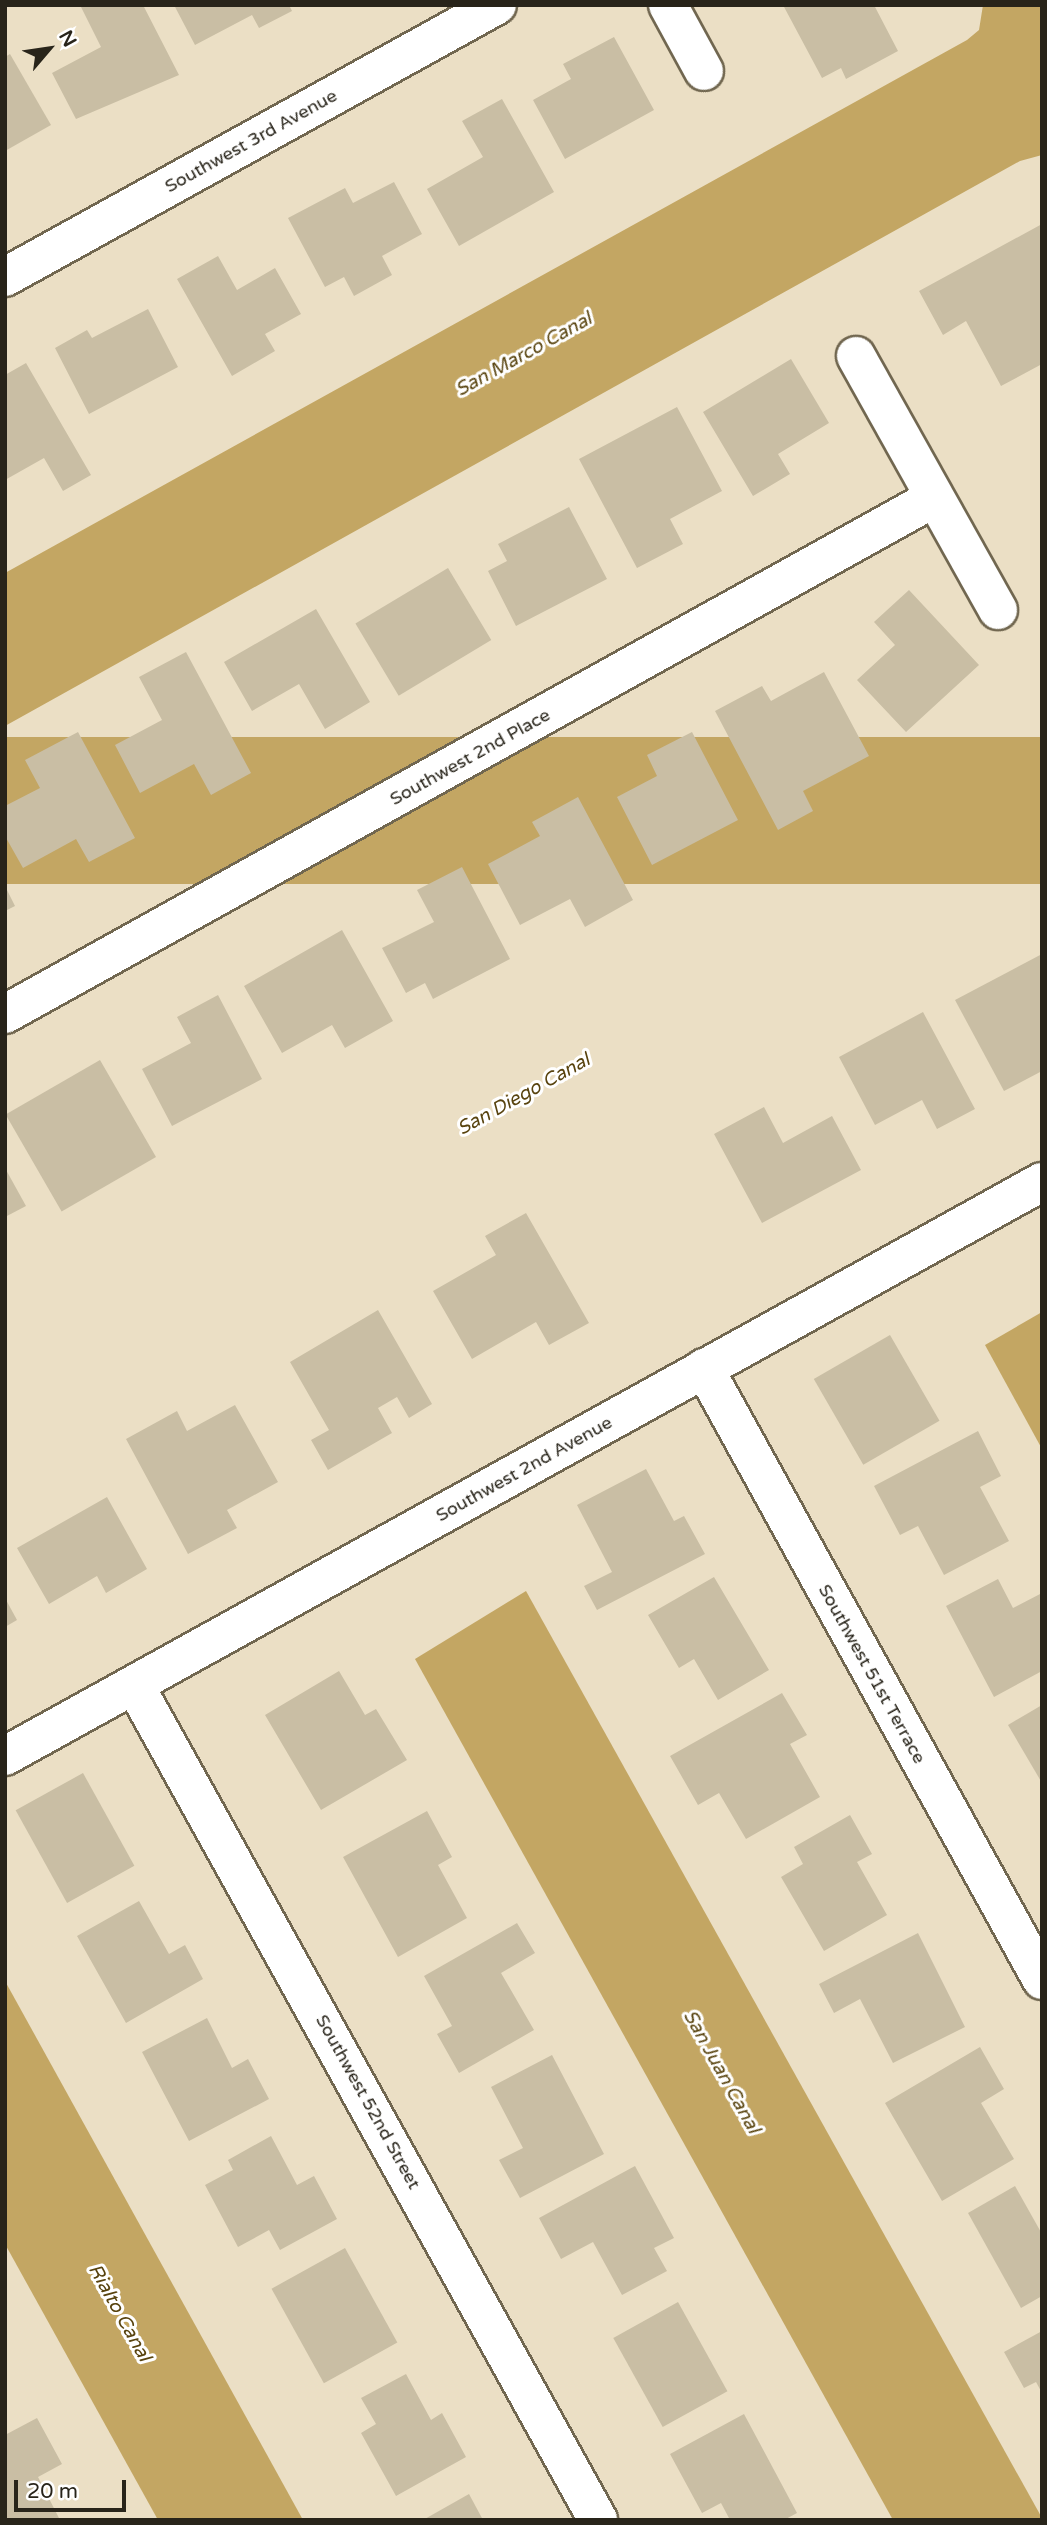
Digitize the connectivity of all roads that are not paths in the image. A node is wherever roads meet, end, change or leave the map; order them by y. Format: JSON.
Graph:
{"nodes":[{"id":1,"x":497,"y":5,"type":"edge"},
{"id":2,"x":668,"y":5,"type":"edge"},
{"id":3,"x":705,"y":71,"type":"dead end"},
{"id":4,"x":5,"y":277,"type":"edge"},
{"id":5,"x":856,"y":356,"type":"dead end"},
{"id":6,"x":934,"y":498,"type":"junction"},
{"id":7,"x":998,"y":610,"type":"dead end"},
{"id":8,"x":5,"y":1014,"type":"edge"},
{"id":9,"x":1042,"y":1182,"type":"edge"},
{"id":10,"x":704,"y":1368,"type":"junction"},
{"id":11,"x":135,"y":1686,"type":"junction"},
{"id":12,"x":5,"y":1756,"type":"edge"},
{"id":13,"x":1042,"y":1980,"type":"edge"},
{"id":14,"x":598,"y":2520,"type":"edge"}],
"edges":[{"from":1,"to":4,"type":"street","name":"Southwest 3rd Avenue"},
{"from":2,"to":3,"type":"street"},
{"from":5,"to":6,"type":"street"},
{"from":6,"to":7,"type":"street"},
{"from":6,"to":8,"type":"street","name":"Southwest 2nd Place"},
{"from":9,"to":10,"type":"street","name":"Southwest 2nd Avenue"},
{"from":10,"to":11,"type":"street","name":"Southwest 2nd Avenue"},
{"from":10,"to":13,"type":"street","name":"Southwest 51st Terrace"},
{"from":11,"to":12,"type":"street","name":"Southwest 2nd Avenue"},
{"from":11,"to":14,"type":"street","name":"Southwest 52nd Street"}]}
